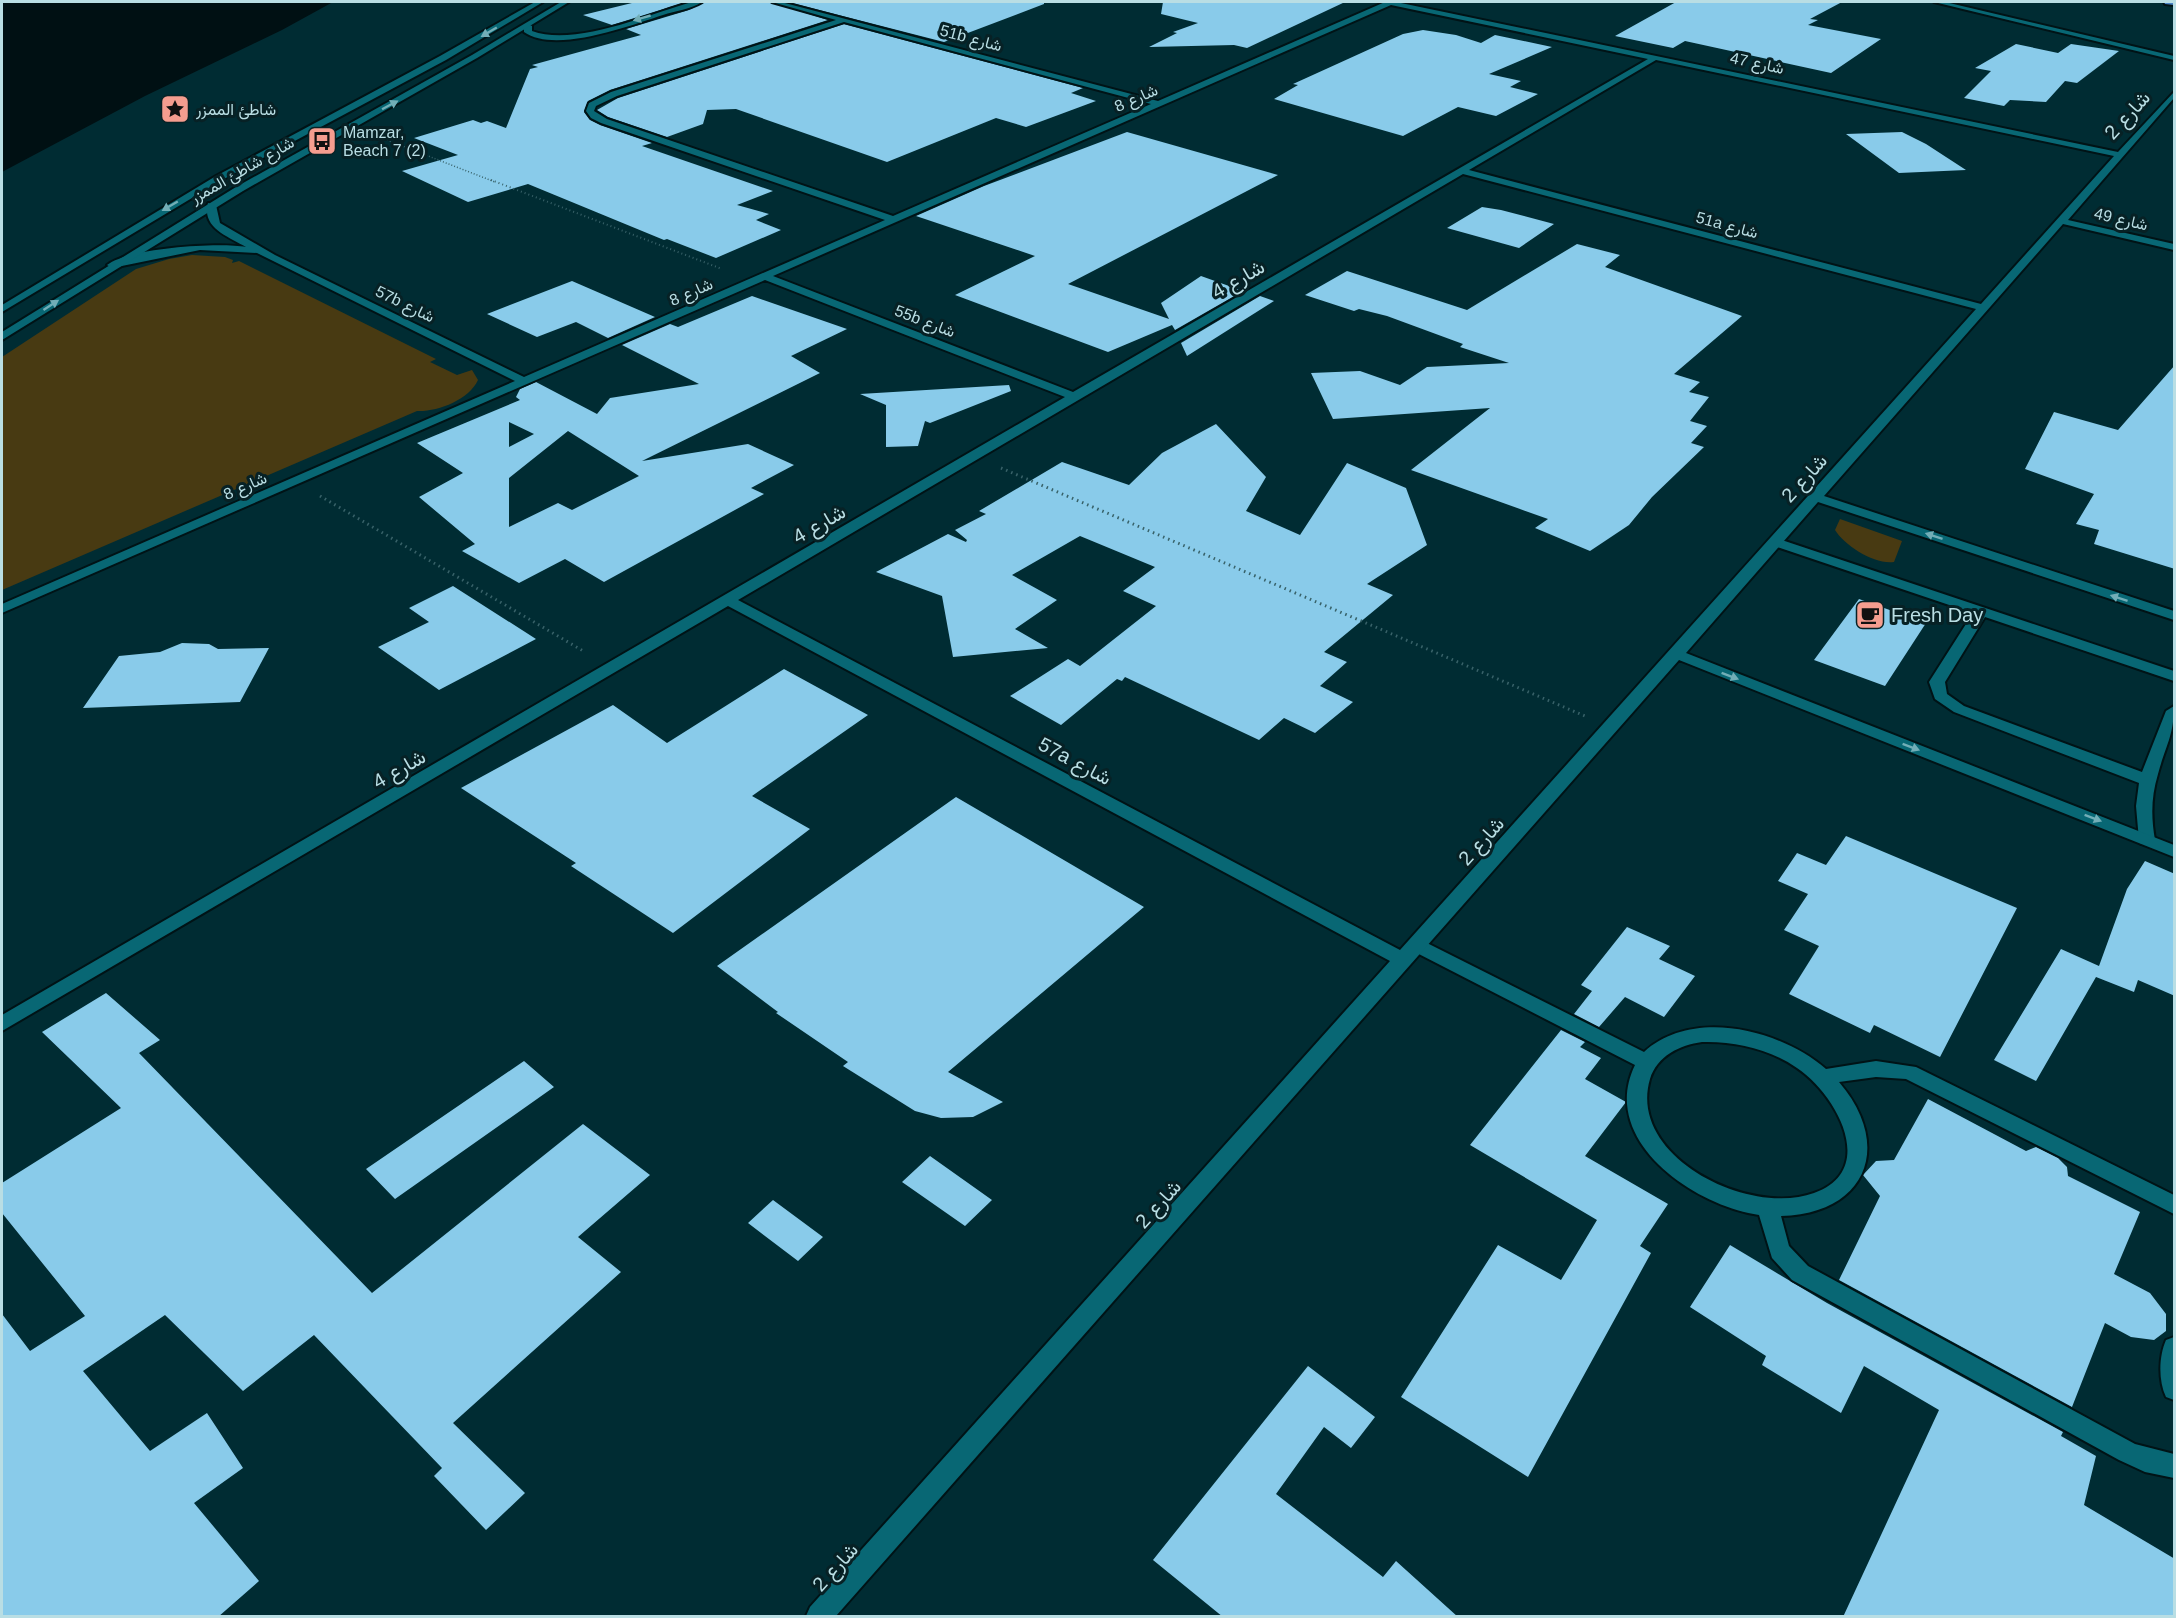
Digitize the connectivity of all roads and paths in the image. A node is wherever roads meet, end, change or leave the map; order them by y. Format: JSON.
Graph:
{"nodes":[{"id":1,"x":539,"y":2,"type":"edge"},
{"id":2,"x":565,"y":2,"type":"edge"},
{"id":3,"x":698,"y":2,"type":"edge"},
{"id":4,"x":775,"y":2,"type":"edge"},
{"id":5,"x":1390,"y":2,"type":"edge"},
{"id":6,"x":1938,"y":2,"type":"edge"},
{"id":7,"x":2168,"y":2,"type":"edge"},
{"id":8,"x":2175,"y":3,"type":"edge"},
{"id":9,"x":843,"y":20,"type":"junction"},
{"id":10,"x":528,"y":26,"type":"junction"},
{"id":11,"x":1656,"y":57,"type":"junction"},
{"id":12,"x":2175,"y":58,"type":"edge"},
{"id":13,"x":2175,"y":94,"type":"edge"},
{"id":14,"x":1160,"y":104,"type":"junction"},
{"id":15,"x":387,"y":140,"type":"dead end"},
{"id":16,"x":2120,"y":155,"type":"junction"},
{"id":17,"x":1462,"y":171,"type":"junction"},
{"id":18,"x":211,"y":205,"type":"junction"},
{"id":19,"x":894,"y":219,"type":"junction"},
{"id":20,"x":2061,"y":221,"type":"junction"},
{"id":21,"x":2175,"y":247,"type":"edge"},
{"id":22,"x":271,"y":257,"type":"junction"},
{"id":23,"x":112,"y":265,"type":"junction"},
{"id":24,"x":759,"y":279,"type":"junction"},
{"id":25,"x":1984,"y":308,"type":"junction"},
{"id":26,"x":2,"y":309,"type":"edge"},
{"id":27,"x":2,"y":337,"type":"edge"},
{"id":28,"x":524,"y":381,"type":"junction"},
{"id":29,"x":1075,"y":397,"type":"junction"},
{"id":30,"x":974,"y":456,"type":"junction"},
{"id":31,"x":295,"y":481,"type":"junction"},
{"id":32,"x":1815,"y":497,"type":"junction"},
{"id":33,"x":1776,"y":542,"type":"junction"},
{"id":34,"x":727,"y":600,"type":"junction"},
{"id":35,"x":2,"y":609,"type":"edge"},
{"id":36,"x":1982,"y":611,"type":"junction"},
{"id":37,"x":2175,"y":616,"type":"edge"},
{"id":38,"x":1676,"y":654,"type":"junction"},
{"id":39,"x":612,"y":668,"type":"junction"},
{"id":40,"x":2175,"y":676,"type":"edge"},
{"id":41,"x":2175,"y":711,"type":"edge"},
{"id":42,"x":1611,"y":727,"type":"junction"},
{"id":43,"x":2148,"y":780,"type":"junction"},
{"id":44,"x":2147,"y":840,"type":"junction"},
{"id":45,"x":2175,"y":850,"type":"edge"},
{"id":46,"x":1417,"y":945,"type":"junction"},
{"id":47,"x":1404,"y":960,"type":"junction"},
{"id":48,"x":2,"y":1024,"type":"edge"},
{"id":49,"x":1646,"y":1062,"type":"junction"},
{"id":50,"x":1823,"y":1077,"type":"junction"},
{"id":51,"x":2175,"y":1205,"type":"edge"},
{"id":52,"x":1768,"y":1208,"type":"junction"},
{"id":53,"x":2175,"y":1347,"type":"edge"},
{"id":54,"x":2175,"y":1389,"type":"edge"},
{"id":55,"x":2175,"y":1466,"type":"edge"},
{"id":56,"x":819,"y":1617,"type":"edge"}],
"edges":[{"from":1,"to":26,"type":"street","name":"شارع شاطئ الممزر","one_way":true},
{"from":2,"to":10,"type":"street","name":"شارع شاطئ الممزر"},
{"from":3,"to":10,"type":"street","one_way":true},
{"from":4,"to":9,"type":"street","name":"51b شارع"},
{"from":5,"to":11,"type":"street","name":"شارع 47"},
{"from":5,"to":14,"type":"street","name":"شارع 8"},
{"from":6,"to":12,"type":"street"},
{"from":7,"to":8,"type":"main road"},
{"from":9,"to":14,"type":"street","name":"51b شارع"},
{"from":9,"to":19,"type":"street"},
{"from":18,"to":10,"type":"street","name":"شارع شاطئ الممزر","one_way":true},
{"from":11,"to":16,"type":"street","name":"شارع 47"},
{"from":11,"to":17,"type":"street","name":"شارع 4"},
{"from":13,"to":16,"type":"street","name":"شارع 2"},
{"from":14,"to":19,"type":"street","name":"شارع 8"},
{"from":15,"to":24,"type":"path"},
{"from":16,"to":20,"type":"street","name":"شارع 2"},
{"from":17,"to":25,"type":"street","name":"51a شارع"},
{"from":17,"to":29,"type":"street","name":"شارع 4"},
{"from":18,"to":22,"type":"street","name":"57b شارع"},
{"from":18,"to":23,"type":"street","name":"شارع شاطئ الممزر"},
{"from":19,"to":24,"type":"street","name":"شارع 8"},
{"from":20,"to":21,"type":"street","name":"شارع 49"},
{"from":20,"to":25,"type":"street","name":"شارع 2"},
{"from":22,"to":23,"type":"street","name":"57b شارع"},
{"from":22,"to":28,"type":"street","name":"57b شارع"},
{"from":27,"to":23,"type":"street","name":"شارع شاطئ الممزر","one_way":true},
{"from":24,"to":28,"type":"street","name":"شارع 8"},
{"from":24,"to":29,"type":"street","name":"55b شارع"},
{"from":25,"to":32,"type":"street","name":"شارع 2"},
{"from":28,"to":31,"type":"street","name":"شارع 8"},
{"from":29,"to":30,"type":"street","name":"شارع 4"},
{"from":30,"to":34,"type":"street","name":"شارع 4"},
{"from":30,"to":42,"type":"path"},
{"from":31,"to":35,"type":"street","name":"شارع 8"},
{"from":31,"to":39,"type":"path"},
{"from":32,"to":33,"type":"street","name":"شارع 2"},
{"from":37,"to":32,"type":"street","one_way":true},
{"from":33,"to":36,"type":"street"},
{"from":33,"to":38,"type":"street","name":"شارع 2"},
{"from":34,"to":39,"type":"street","name":"شارع 4"},
{"from":34,"to":47,"type":"street","name":"57a شارع"},
{"from":36,"to":40,"type":"street"},
{"from":36,"to":43,"type":"street"},
{"from":38,"to":42,"type":"street","name":"شارع 2"},
{"from":38,"to":44,"type":"street","one_way":true},
{"from":39,"to":48,"type":"street","name":"شارع 4"},
{"from":41,"to":43,"type":"street"},
{"from":42,"to":46,"type":"street","name":"شارع 2"},
{"from":43,"to":44,"type":"street"},
{"from":44,"to":45,"type":"street"},
{"from":46,"to":47,"type":"street","name":"شارع 2"},
{"from":46,"to":49,"type":"street"},
{"from":47,"to":56,"type":"street","name":"شارع 2"},
{"from":49,"to":50,"type":"street"},
{"from":49,"to":52,"type":"street"},
{"from":50,"to":51,"type":"street"},
{"from":50,"to":52,"type":"street"},
{"from":52,"to":55,"type":"street"},
{"from":53,"to":54,"type":"street"}]}
